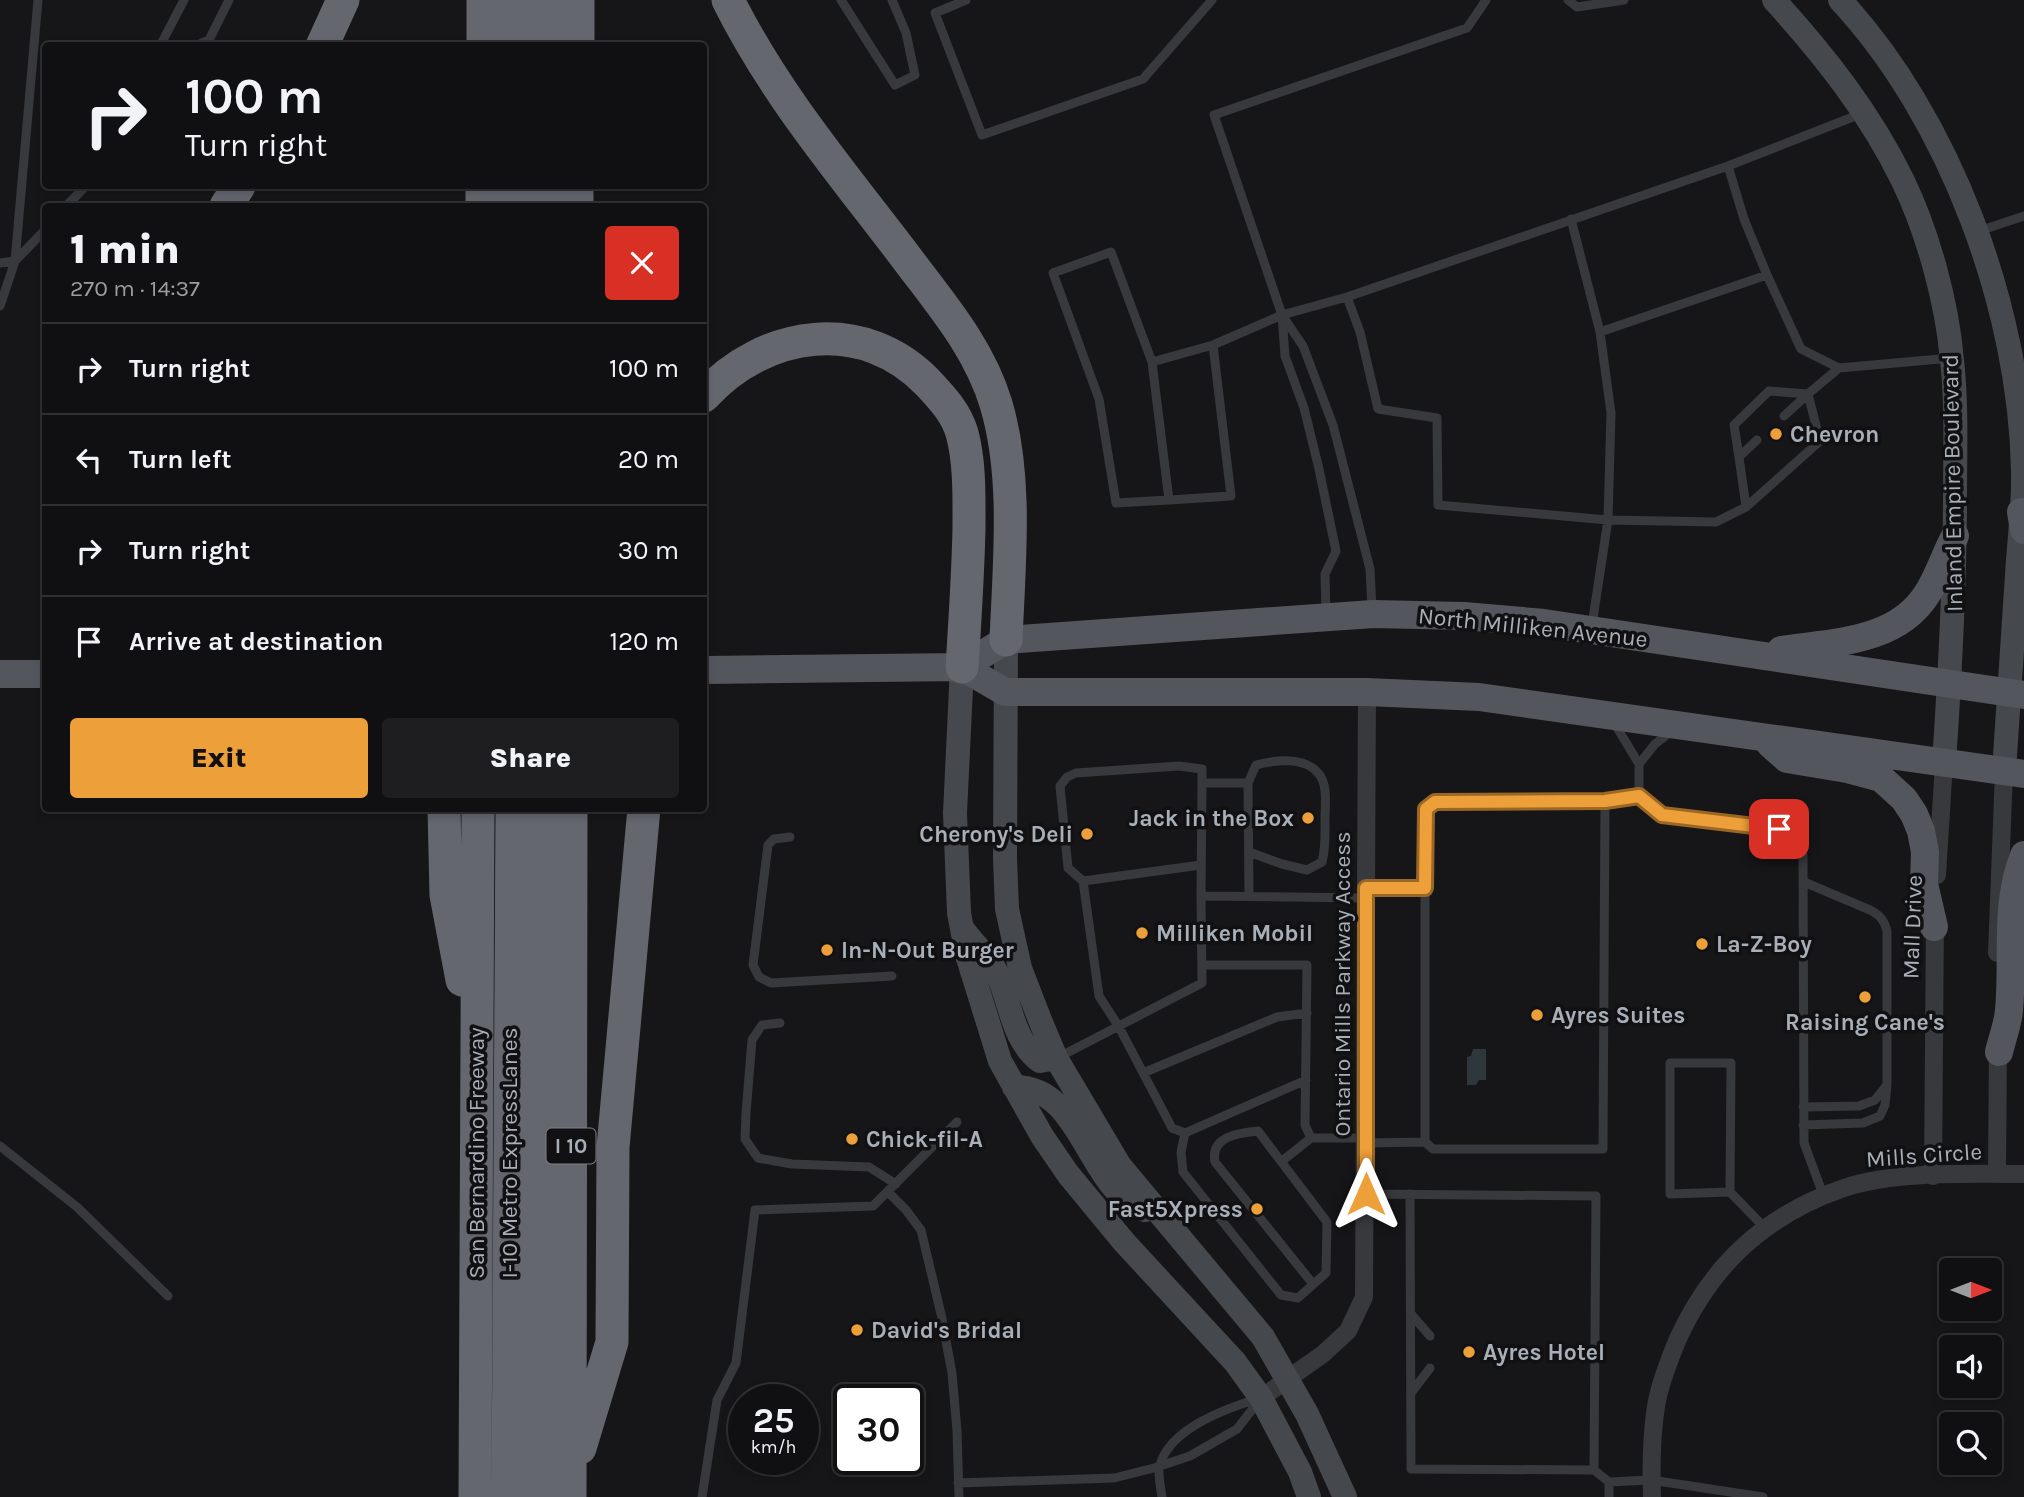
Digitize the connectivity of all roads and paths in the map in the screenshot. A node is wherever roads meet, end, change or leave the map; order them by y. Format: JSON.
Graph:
{"nodes":[{"id":1,"x":38,"y":0,"type":"edge"},
{"id":2,"x":184,"y":0,"type":"edge"},
{"id":3,"x":229,"y":0,"type":"edge"},
{"id":4,"x":343,"y":0,"type":"edge"},
{"id":5,"x":483,"y":0,"type":"edge"},
{"id":6,"x":516,"y":0,"type":"edge"},
{"id":7,"x":546,"y":0,"type":"edge"},
{"id":8,"x":578,"y":0,"type":"edge"},
{"id":9,"x":728,"y":0,"type":"edge"},
{"id":10,"x":841,"y":0,"type":"edge"},
{"id":11,"x":892,"y":0,"type":"edge"},
{"id":12,"x":966,"y":0,"type":"edge"},
{"id":13,"x":1212,"y":0,"type":"edge"},
{"id":14,"x":1486,"y":0,"type":"edge"},
{"id":15,"x":1568,"y":0,"type":"edge"},
{"id":16,"x":1624,"y":0,"type":"edge"},
{"id":17,"x":1774,"y":0,"type":"edge"},
{"id":18,"x":1840,"y":0,"type":"edge"},
{"id":19,"x":162,"y":42,"type":"edge"},
{"id":20,"x":204,"y":42,"type":"edge"},
{"id":21,"x":324,"y":42,"type":"edge"},
{"id":22,"x":483,"y":42,"type":"edge"},
{"id":23,"x":516,"y":42,"type":"edge"},
{"id":24,"x":545,"y":42,"type":"edge"},
{"id":25,"x":578,"y":42,"type":"edge"},
{"id":26,"x":1864,"y":113,"type":"junction"},
{"id":27,"x":1728,"y":166,"type":"junction"},
{"id":28,"x":83,"y":189,"type":"edge"},
{"id":29,"x":69,"y":203,"type":"edge"},
{"id":30,"x":2024,"y":216,"type":"edge"},
{"id":31,"x":1571,"y":219,"type":"junction"},
{"id":32,"x":1976,"y":232,"type":"junction"},
{"id":33,"x":42,"y":233,"type":"edge"},
{"id":34,"x":15,"y":261,"type":"junction"},
{"id":35,"x":0,"y":263,"type":"edge"},
{"id":36,"x":1767,"y":275,"type":"junction"},
{"id":37,"x":1347,"y":297,"type":"junction"},
{"id":38,"x":0,"y":306,"type":"edge"},
{"id":39,"x":1282,"y":315,"type":"junction"},
{"id":40,"x":1600,"y":332,"type":"junction"},
{"id":41,"x":1213,"y":345,"type":"junction"},
{"id":42,"x":1952,"y":358,"type":"junction"},
{"id":43,"x":1152,"y":362,"type":"junction"},
{"id":44,"x":1839,"y":368,"type":"junction"},
{"id":45,"x":707,"y":393,"type":"edge"},
{"id":46,"x":1808,"y":394,"type":"junction"},
{"id":47,"x":1784,"y":416,"type":"dead end"},
{"id":48,"x":1757,"y":440,"type":"dead end"},
{"id":49,"x":1739,"y":457,"type":"junction"},
{"id":50,"x":2024,"y":469,"type":"edge"},
{"id":51,"x":1169,"y":500,"type":"junction"},
{"id":52,"x":1746,"y":507,"type":"junction"},
{"id":53,"x":1608,"y":520,"type":"junction"},
{"id":54,"x":2023,"y":521,"type":"edge"},
{"id":55,"x":1955,"y":536,"type":"junction"},
{"id":56,"x":1373,"y":614,"type":"junction"},
{"id":57,"x":1326,"y":616,"type":"junction"},
{"id":58,"x":1591,"y":629,"type":"junction"},
{"id":59,"x":1006,"y":640,"type":"junction"},
{"id":60,"x":1755,"y":654,"type":"junction"},
{"id":61,"x":962,"y":667,"type":"junction"},
{"id":62,"x":712,"y":670,"type":"edge"},
{"id":63,"x":0,"y":674,"type":"edge"},
{"id":64,"x":42,"y":674,"type":"edge"},
{"id":65,"x":1950,"y":684,"type":"junction"},
{"id":66,"x":1005,"y":692,"type":"junction"},
{"id":67,"x":1367,"y":692,"type":"junction"},
{"id":68,"x":2017,"y":694,"type":"edge"},
{"id":69,"x":1610,"y":716,"type":"junction"},
{"id":70,"x":1679,"y":725,"type":"junction"},
{"id":71,"x":1760,"y":735,"type":"junction"},
{"id":72,"x":1944,"y":763,"type":"junction"},
{"id":73,"x":1639,"y":764,"type":"junction"},
{"id":74,"x":2014,"y":772,"type":"edge"},
{"id":75,"x":1202,"y":783,"type":"junction"},
{"id":76,"x":1248,"y":783,"type":"junction"},
{"id":77,"x":1639,"y":796,"type":"junction"},
{"id":78,"x":1605,"y":801,"type":"junction"},
{"id":79,"x":444,"y":812,"type":"edge"},
{"id":80,"x":478,"y":812,"type":"edge"},
{"id":81,"x":512,"y":812,"type":"edge"},
{"id":82,"x":540,"y":812,"type":"edge"},
{"id":83,"x":571,"y":812,"type":"edge"},
{"id":84,"x":644,"y":812,"type":"edge"},
{"id":85,"x":790,"y":837,"type":"dead end"},
{"id":86,"x":1249,"y":852,"type":"junction"},
{"id":87,"x":2024,"y":855,"type":"edge"},
{"id":88,"x":1201,"y":865,"type":"junction"},
{"id":89,"x":1083,"y":881,"type":"junction"},
{"id":90,"x":1804,"y":882,"type":"junction"},
{"id":91,"x":1425,"y":888,"type":"junction"},
{"id":92,"x":1366,"y":893,"type":"junction"},
{"id":93,"x":1201,"y":895,"type":"junction"},
{"id":94,"x":1249,"y":896,"type":"junction"},
{"id":95,"x":1934,"y":927,"type":"junction"},
{"id":96,"x":962,"y":929,"type":"junction"},
{"id":97,"x":1202,"y":965,"type":"junction"},
{"id":98,"x":892,"y":976,"type":"dead end"},
{"id":99,"x":1307,"y":1013,"type":"junction"},
{"id":100,"x":780,"y":1023,"type":"dead end"},
{"id":101,"x":1119,"y":1027,"type":"junction"},
{"id":102,"x":1998,"y":1052,"type":"junction"},
{"id":103,"x":477,"y":1058,"type":"junction"},
{"id":104,"x":1056,"y":1058,"type":"junction"},
{"id":105,"x":1143,"y":1073,"type":"junction"},
{"id":106,"x":1306,"y":1080,"type":"junction"},
{"id":107,"x":1886,"y":1085,"type":"junction"},
{"id":108,"x":1014,"y":1087,"type":"junction"},
{"id":109,"x":1803,"y":1107,"type":"junction"},
{"id":110,"x":957,"y":1122,"type":"dead end"},
{"id":111,"x":1803,"y":1125,"type":"junction"},
{"id":112,"x":1185,"y":1133,"type":"junction"},
{"id":113,"x":1311,"y":1138,"type":"junction"},
{"id":114,"x":1366,"y":1140,"type":"junction"},
{"id":115,"x":1424,"y":1142,"type":"junction"},
{"id":116,"x":0,"y":1146,"type":"edge"},
{"id":117,"x":1282,"y":1161,"type":"junction"},
{"id":118,"x":1997,"y":1174,"type":"junction"},
{"id":119,"x":2024,"y":1174,"type":"edge"},
{"id":120,"x":1933,"y":1176,"type":"junction"},
{"id":121,"x":896,"y":1184,"type":"junction"},
{"id":122,"x":888,"y":1192,"type":"junction"},
{"id":123,"x":1730,"y":1192,"type":"junction"},
{"id":124,"x":1366,"y":1194,"type":"junction"},
{"id":125,"x":1410,"y":1194,"type":"junction"},
{"id":126,"x":1824,"y":1197,"type":"junction"},
{"id":127,"x":1159,"y":1214,"type":"junction"},
{"id":128,"x":1765,"y":1228,"type":"junction"},
{"id":129,"x":1313,"y":1284,"type":"junction"},
{"id":130,"x":168,"y":1296,"type":"dead end"},
{"id":131,"x":1411,"y":1314,"type":"junction"},
{"id":132,"x":1430,"y":1336,"type":"dead end"},
{"id":133,"x":1430,"y":1368,"type":"dead end"},
{"id":134,"x":1288,"y":1378,"type":"junction"},
{"id":135,"x":1411,"y":1393,"type":"junction"},
{"id":136,"x":1261,"y":1398,"type":"junction"},
{"id":137,"x":1159,"y":1465,"type":"junction"},
{"id":138,"x":1594,"y":1470,"type":"junction"},
{"id":139,"x":1609,"y":1482,"type":"junction"},
{"id":140,"x":958,"y":1483,"type":"junction"},
{"id":141,"x":1651,"y":1488,"type":"edge"},
{"id":142,"x":570,"y":1490,"type":"edge"},
{"id":143,"x":475,"y":1497,"type":"edge"},
{"id":144,"x":508,"y":1497,"type":"edge"},
{"id":145,"x":537,"y":1497,"type":"edge"},
{"id":146,"x":702,"y":1497,"type":"edge"},
{"id":147,"x":959,"y":1497,"type":"edge"},
{"id":148,"x":1162,"y":1497,"type":"edge"},
{"id":149,"x":1309,"y":1497,"type":"edge"},
{"id":150,"x":1345,"y":1497,"type":"edge"},
{"id":151,"x":1609,"y":1497,"type":"edge"},
{"id":152,"x":1763,"y":1497,"type":"edge"}],
"edges":[{"from":1,"to":34,"type":"lane"},
{"from":2,"to":19,"type":"lane"},
{"from":3,"to":20,"type":"lane"},
{"from":4,"to":21,"type":"highway"},
{"from":5,"to":22,"type":"highway"},
{"from":6,"to":23,"type":"highway"},
{"from":7,"to":24,"type":"highway"},
{"from":8,"to":25,"type":"highway"},
{"from":9,"to":59,"type":"highway"},
{"from":10,"to":11,"type":"lane"},
{"from":12,"to":13,"type":"lane"},
{"from":14,"to":39,"type":"lane"},
{"from":15,"to":16,"type":"lane"},
{"from":17,"to":26,"type":"main road","name":"Inland Empire Boulevard"},
{"from":18,"to":32,"type":"main road"},
{"from":26,"to":27,"type":"lane"},
{"from":26,"to":42,"type":"main road","name":"Inland Empire Boulevard"},
{"from":27,"to":31,"type":"lane"},
{"from":27,"to":36,"type":"lane"},
{"from":28,"to":29,"type":"lane"},
{"from":30,"to":32,"type":"lane"},
{"from":31,"to":37,"type":"lane"},
{"from":31,"to":40,"type":"lane"},
{"from":32,"to":50,"type":"main road"},
{"from":33,"to":34,"type":"lane"},
{"from":34,"to":35,"type":"lane"},
{"from":34,"to":38,"type":"lane"},
{"from":36,"to":40,"type":"lane"},
{"from":36,"to":44,"type":"lane"},
{"from":37,"to":39,"type":"lane"},
{"from":37,"to":53,"type":"lane"},
{"from":39,"to":41,"type":"lane"},
{"from":39,"to":56,"type":"lane"},
{"from":39,"to":57,"type":"lane"},
{"from":40,"to":53,"type":"lane"},
{"from":41,"to":43,"type":"lane"},
{"from":41,"to":51,"type":"lane"},
{"from":42,"to":44,"type":"lane"},
{"from":42,"to":55,"type":"main road","name":"Inland Empire Boulevard"},
{"from":43,"to":51,"type":"lane"},
{"from":43,"to":51,"type":"lane"},
{"from":44,"to":46,"type":"lane"},
{"from":45,"to":61,"type":"highway"},
{"from":46,"to":47,"type":"lane"},
{"from":46,"to":49,"type":"lane"},
{"from":46,"to":52,"type":"lane"},
{"from":48,"to":49,"type":"lane"},
{"from":49,"to":52,"type":"lane"},
{"from":50,"to":54,"type":"main road"},
{"from":52,"to":53,"type":"lane"},
{"from":53,"to":58,"type":"lane"},
{"from":54,"to":68,"type":"main road"},
{"from":55,"to":60,"type":"main road"},
{"from":55,"to":65,"type":"main road","name":"Inland Empire Boulevard"},
{"from":56,"to":57,"type":"main road","name":"North Milliken Avenue"},
{"from":56,"to":58,"type":"main road","name":"North Milliken Avenue"},
{"from":57,"to":59,"type":"main road","name":"North Milliken Avenue"},
{"from":58,"to":60,"type":"main road","name":"North Milliken Avenue"},
{"from":59,"to":61,"type":"main road","name":"North Milliken Avenue"},
{"from":59,"to":66,"type":"main road"},
{"from":60,"to":65,"type":"main road","name":"North Milliken Avenue"},
{"from":61,"to":62,"type":"main road"},
{"from":61,"to":66,"type":"main road"},
{"from":61,"to":96,"type":"main road"},
{"from":63,"to":64,"type":"main road"},
{"from":65,"to":68,"type":"main road","name":"North Milliken Avenue"},
{"from":65,"to":72,"type":"main road","name":"Inland Empire Boulevard"},
{"from":66,"to":67,"type":"main road"},
{"from":66,"to":104,"type":"main road"},
{"from":67,"to":69,"type":"main road"},
{"from":67,"to":92,"type":"street","name":"Ontario Mills Parkway Access"},
{"from":68,"to":74,"type":"main road"},
{"from":69,"to":70,"type":"main road"},
{"from":69,"to":73,"type":"lane"},
{"from":70,"to":71,"type":"main road"},
{"from":70,"to":73,"type":"lane"},
{"from":71,"to":72,"type":"main road"},
{"from":71,"to":95,"type":"main road"},
{"from":72,"to":74,"type":"main road"},
{"from":72,"to":95,"type":"street","name":"Mall Drive"},
{"from":73,"to":77,"type":"lane"},
{"from":74,"to":102,"type":"street"},
{"from":75,"to":76,"type":"lane"},
{"from":75,"to":88,"type":"lane"},
{"from":75,"to":89,"type":"lane"},
{"from":76,"to":86,"type":"lane"},
{"from":76,"to":86,"type":"lane"},
{"from":77,"to":78,"type":"lane"},
{"from":77,"to":90,"type":"lane"},
{"from":78,"to":91,"type":"lane"},
{"from":78,"to":115,"type":"lane"},
{"from":79,"to":103,"type":"highway"},
{"from":80,"to":103,"type":"highway","name":"San Bernardino Freeway"},
{"from":81,"to":144,"type":"highway","name":"I-10 Metro ExpressLanes"},
{"from":82,"to":145,"type":"highway","name":"I-10 Metro ExpressLanes"},
{"from":83,"to":142,"type":"highway","number":"I 10"},
{"from":84,"to":142,"type":"highway"},
{"from":85,"to":98,"type":"lane"},
{"from":86,"to":94,"type":"lane"},
{"from":87,"to":102,"type":"main road"},
{"from":88,"to":89,"type":"lane"},
{"from":88,"to":93,"type":"lane"},
{"from":89,"to":101,"type":"lane"},
{"from":90,"to":107,"type":"lane"},
{"from":90,"to":109,"type":"lane"},
{"from":91,"to":92,"type":"lane"},
{"from":91,"to":115,"type":"lane"},
{"from":92,"to":94,"type":"lane"},
{"from":92,"to":114,"type":"street","name":"Ontario Mills Parkway Access"},
{"from":93,"to":94,"type":"lane"},
{"from":93,"to":97,"type":"lane"},
{"from":95,"to":120,"type":"street","name":"Mall Drive"},
{"from":96,"to":104,"type":"main road"},
{"from":96,"to":108,"type":"main road"},
{"from":97,"to":99,"type":"lane"},
{"from":97,"to":101,"type":"lane"},
{"from":99,"to":105,"type":"lane"},
{"from":99,"to":106,"type":"lane"},
{"from":100,"to":121,"type":"lane"},
{"from":101,"to":104,"type":"lane"},
{"from":101,"to":105,"type":"lane"},
{"from":102,"to":118,"type":"street"},
{"from":103,"to":143,"type":"highway","name":"San Bernardino Freeway"},
{"from":104,"to":127,"type":"main road"},
{"from":105,"to":112,"type":"lane"},
{"from":106,"to":112,"type":"lane"},
{"from":106,"to":113,"type":"lane"},
{"from":107,"to":109,"type":"lane"},
{"from":107,"to":111,"type":"lane"},
{"from":108,"to":127,"type":"main road"},
{"from":108,"to":136,"type":"main road"},
{"from":109,"to":111,"type":"lane"},
{"from":110,"to":121,"type":"lane"},
{"from":111,"to":126,"type":"lane"},
{"from":112,"to":129,"type":"lane"},
{"from":113,"to":114,"type":"lane"},
{"from":113,"to":117,"type":"lane"},
{"from":114,"to":115,"type":"lane"},
{"from":114,"to":124,"type":"street","name":"Ontario Mills Parkway Access"},
{"from":116,"to":130,"type":"lane"},
{"from":117,"to":129,"type":"lane"},
{"from":117,"to":129,"type":"lane"},
{"from":118,"to":119,"type":"street","name":"Mills Circle"},
{"from":118,"to":120,"type":"street","name":"Mills Circle"},
{"from":120,"to":126,"type":"street","name":"Mills Circle"},
{"from":121,"to":122,"type":"lane"},
{"from":122,"to":140,"type":"lane"},
{"from":122,"to":146,"type":"lane"},
{"from":123,"to":123,"type":"lane"},
{"from":123,"to":128,"type":"lane"},
{"from":124,"to":125,"type":"lane"},
{"from":124,"to":134,"type":"street","name":"Ontario Mills Parkway Access"},
{"from":125,"to":131,"type":"lane"},
{"from":125,"to":138,"type":"lane"},
{"from":126,"to":128,"type":"street","name":"Mills Circle"},
{"from":127,"to":134,"type":"main road"},
{"from":128,"to":141,"type":"street","name":"Mills Circle"},
{"from":131,"to":132,"type":"lane"},
{"from":131,"to":135,"type":"lane"},
{"from":133,"to":135,"type":"lane"},
{"from":134,"to":136,"type":"street","name":"Ontario Mills Parkway Access"},
{"from":134,"to":150,"type":"main road"},
{"from":135,"to":138,"type":"lane"},
{"from":136,"to":137,"type":"lane"},
{"from":136,"to":137,"type":"lane"},
{"from":136,"to":149,"type":"main road"},
{"from":137,"to":140,"type":"lane"},
{"from":137,"to":148,"type":"lane"},
{"from":138,"to":139,"type":"lane"},
{"from":139,"to":141,"type":"lane"},
{"from":139,"to":151,"type":"lane"},
{"from":140,"to":147,"type":"lane"},
{"from":141,"to":152,"type":"lane"}]}
